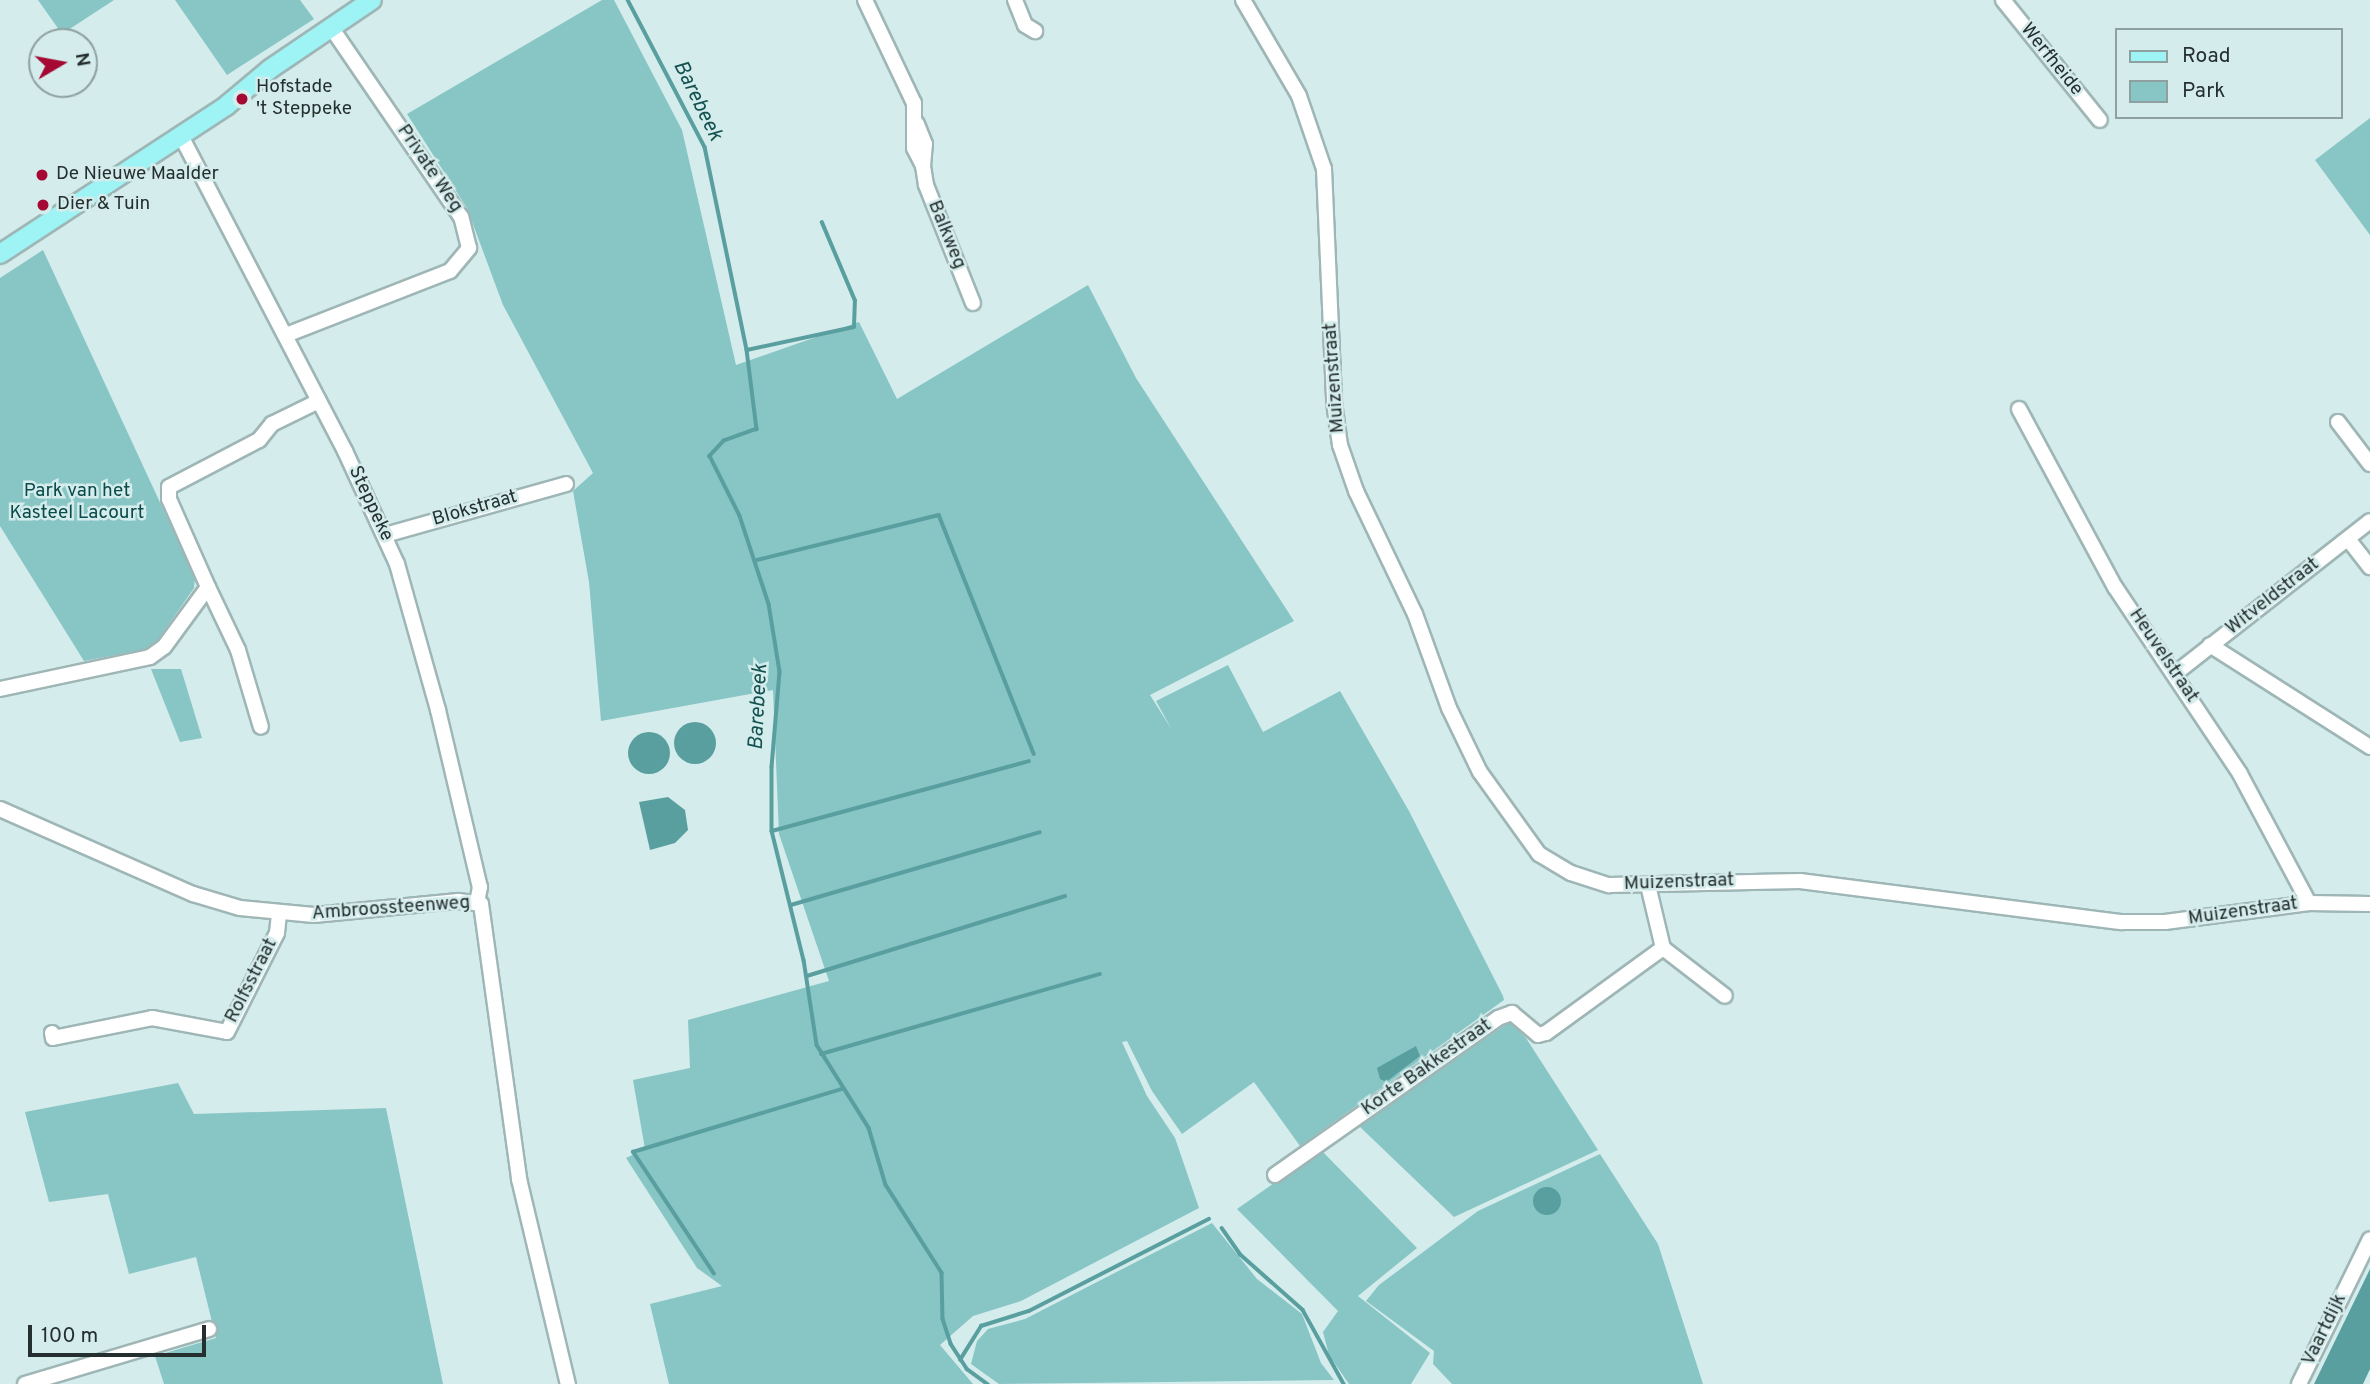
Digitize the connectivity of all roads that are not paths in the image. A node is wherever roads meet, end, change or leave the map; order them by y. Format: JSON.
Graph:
{"nodes":[{"id":1,"x":372,"y":0,"type":"edge"},
{"id":2,"x":865,"y":0,"type":"edge"},
{"id":3,"x":1015,"y":0,"type":"edge"},
{"id":4,"x":1243,"y":0,"type":"edge"},
{"id":5,"x":2003,"y":0,"type":"edge"},
{"id":6,"x":331,"y":27,"type":"junction"},
{"id":7,"x":1035,"y":31,"type":"dead end"},
{"id":8,"x":2100,"y":120,"type":"dead end"},
{"id":9,"x":181,"y":135,"type":"junction"},
{"id":10,"x":0,"y":254,"type":"edge"},
{"id":11,"x":973,"y":303,"type":"dead end"},
{"id":12,"x":286,"y":335,"type":"junction"},
{"id":13,"x":319,"y":401,"type":"junction"},
{"id":14,"x":2019,"y":409,"type":"dead end"},
{"id":15,"x":2338,"y":422,"type":"dead end"},
{"id":16,"x":2370,"y":464,"type":"edge"},
{"id":17,"x":566,"y":484,"type":"dead end"},
{"id":18,"x":2370,"y":521,"type":"edge"},
{"id":19,"x":385,"y":535,"type":"junction"},
{"id":20,"x":2348,"y":539,"type":"junction"},
{"id":21,"x":2370,"y":568,"type":"edge"},
{"id":22,"x":208,"y":587,"type":"junction"},
{"id":23,"x":2210,"y":645,"type":"junction"},
{"id":24,"x":2176,"y":673,"type":"junction"},
{"id":25,"x":0,"y":689,"type":"edge"},
{"id":26,"x":261,"y":727,"type":"dead end"},
{"id":27,"x":2370,"y":747,"type":"edge"},
{"id":28,"x":0,"y":809,"type":"edge"},
{"id":29,"x":1648,"y":884,"type":"junction"},
{"id":30,"x":477,"y":902,"type":"junction"},
{"id":31,"x":2309,"y":903,"type":"junction"},
{"id":32,"x":2370,"y":904,"type":"edge"},
{"id":33,"x":279,"y":915,"type":"junction"},
{"id":34,"x":1663,"y":948,"type":"junction"},
{"id":35,"x":1725,"y":996,"type":"dead end"},
{"id":36,"x":52,"y":1032,"type":"dead end"},
{"id":37,"x":1275,"y":1175,"type":"dead end"},
{"id":38,"x":2370,"y":1239,"type":"edge"},
{"id":39,"x":209,"y":1329,"type":"dead end"},
{"id":40,"x":25,"y":1384,"type":"edge"},
{"id":41,"x":568,"y":1384,"type":"edge"},
{"id":42,"x":2299,"y":1384,"type":"edge"}],
"edges":[{"from":1,"to":6,"type":"main road"},
{"from":2,"to":11,"type":"street","name":"Balkweg"},
{"from":3,"to":7,"type":"street"},
{"from":4,"to":29,"type":"street","name":"Muizenstraat"},
{"from":5,"to":8,"type":"street","name":"Werfheide"},
{"from":6,"to":9,"type":"main road"},
{"from":6,"to":12,"type":"street","name":"Private Weg"},
{"from":9,"to":10,"type":"main road"},
{"from":9,"to":12,"type":"street","name":"Steppeke"},
{"from":12,"to":13,"type":"street","name":"Steppeke"},
{"from":13,"to":19,"type":"street","name":"Steppeke"},
{"from":13,"to":22,"type":"street"},
{"from":14,"to":24,"type":"street","name":"Heuvelstraat"},
{"from":15,"to":16,"type":"street"},
{"from":17,"to":19,"type":"street","name":"Blokstraat"},
{"from":18,"to":20,"type":"street","name":"Witveldstraat"},
{"from":19,"to":30,"type":"street","name":"Steppeke"},
{"from":20,"to":21,"type":"street"},
{"from":20,"to":23,"type":"street","name":"Witveldstraat"},
{"from":22,"to":25,"type":"street"},
{"from":22,"to":26,"type":"street"},
{"from":23,"to":24,"type":"street","name":"Witveldstraat"},
{"from":23,"to":27,"type":"street"},
{"from":24,"to":31,"type":"street","name":"Heuvelstraat"},
{"from":28,"to":33,"type":"street","name":"Ambroossteenweg"},
{"from":29,"to":31,"type":"street","name":"Muizenstraat"},
{"from":29,"to":34,"type":"street"},
{"from":30,"to":33,"type":"street","name":"Ambroossteenweg"},
{"from":30,"to":41,"type":"street","name":"Ambroossteenweg"},
{"from":31,"to":32,"type":"street","name":"Muizenstraat"},
{"from":33,"to":36,"type":"street","name":"Rolfsstraat"},
{"from":34,"to":35,"type":"street"},
{"from":34,"to":37,"type":"street","name":"Korte Bakkestraat"},
{"from":38,"to":42,"type":"street","name":"Vaartdijk"},
{"from":39,"to":40,"type":"street"}]}
